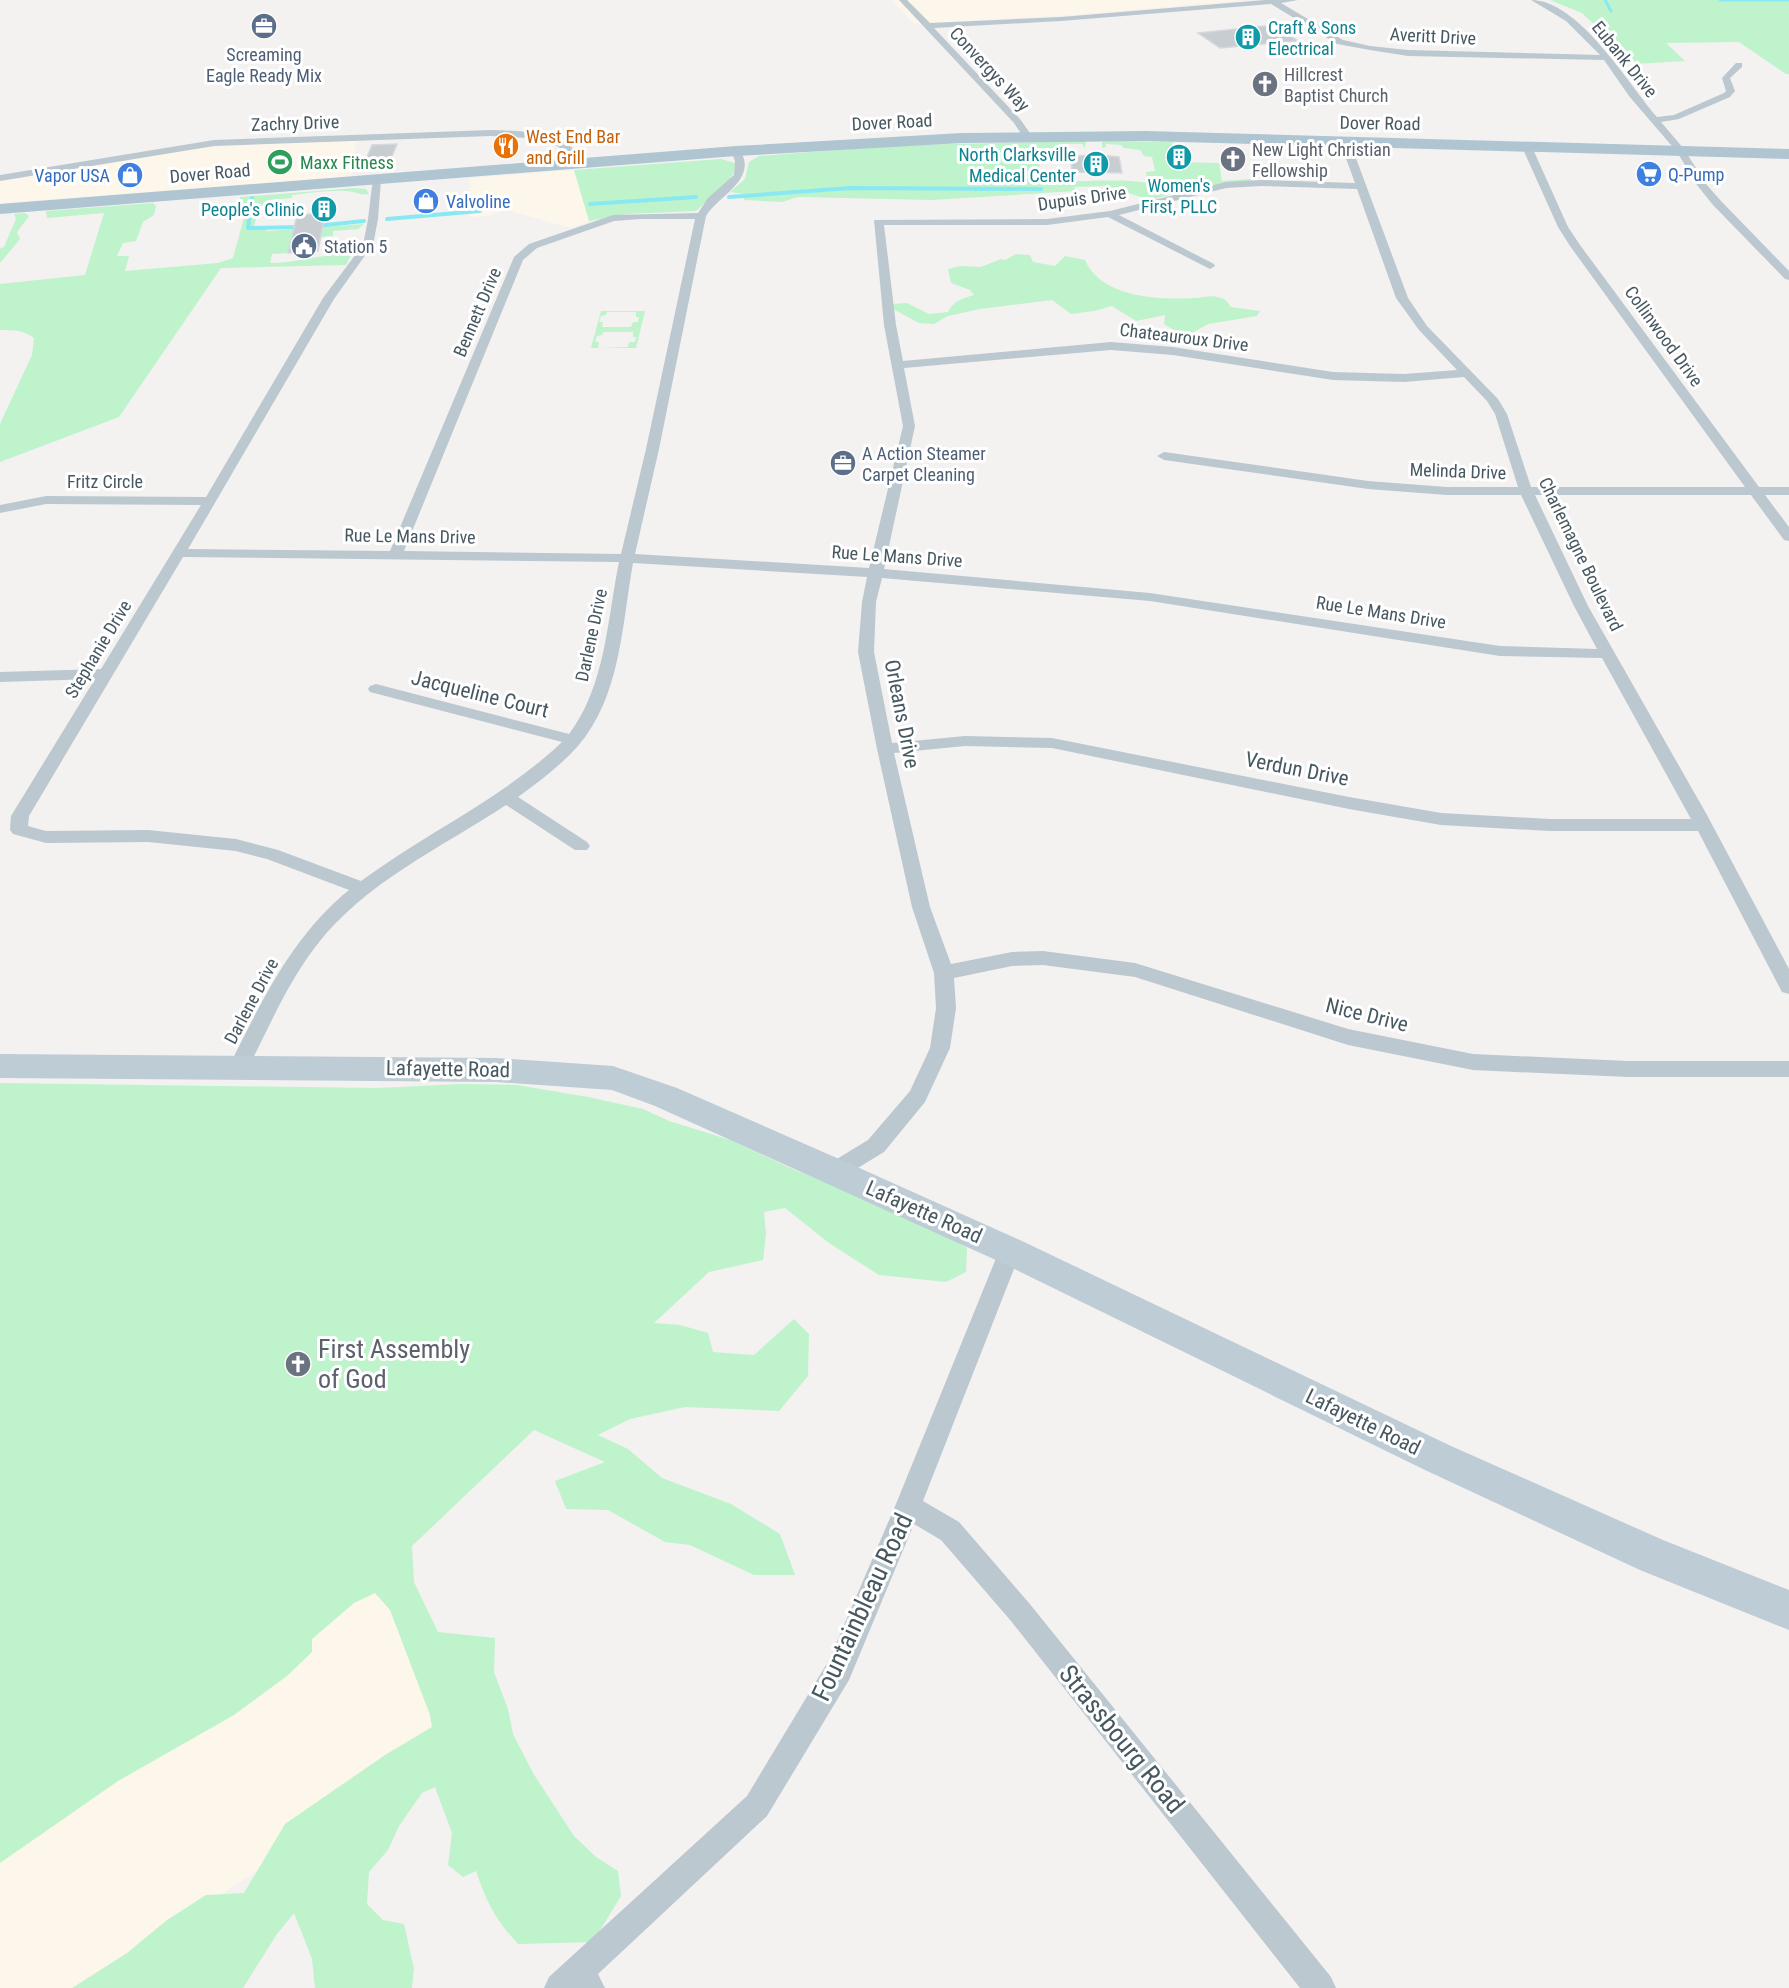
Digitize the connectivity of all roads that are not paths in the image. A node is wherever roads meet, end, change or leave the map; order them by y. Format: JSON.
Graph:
{"nodes":[{"id":1,"x":903,"y":0,"type":"edge"},
{"id":2,"x":1294,"y":0,"type":"edge"},
{"id":3,"x":1535,"y":0,"type":"edge"},
{"id":4,"x":1271,"y":1,"type":"edge"},
{"id":5,"x":927,"y":26,"type":"junction"},
{"id":6,"x":1607,"y":58,"type":"junction"},
{"id":7,"x":1739,"y":65,"type":"dead end"},
{"id":8,"x":1654,"y":120,"type":"junction"},
{"id":9,"x":1027,"y":136,"type":"junction"},
{"id":10,"x":1345,"y":142,"type":"junction"},
{"id":11,"x":1527,"y":147,"type":"junction"},
{"id":12,"x":736,"y":151,"type":"junction"},
{"id":13,"x":1681,"y":151,"type":"junction"},
{"id":14,"x":1789,"y":154,"type":"edge"},
{"id":15,"x":583,"y":164,"type":"junction"},
{"id":16,"x":0,"y":178,"type":"edge"},
{"id":17,"x":376,"y":180,"type":"junction"},
{"id":18,"x":1361,"y":186,"type":"junction"},
{"id":19,"x":0,"y":209,"type":"edge"},
{"id":20,"x":1110,"y":214,"type":"junction"},
{"id":21,"x":701,"y":216,"type":"junction"},
{"id":22,"x":878,"y":222,"type":"joint"},
{"id":23,"x":1210,"y":266,"type":"dead end"},
{"id":24,"x":1789,"y":277,"type":"edge"},
{"id":25,"x":898,"y":365,"type":"junction"},
{"id":26,"x":1466,"y":373,"type":"junction"},
{"id":27,"x":1164,"y":456,"type":"dead end"},
{"id":28,"x":1526,"y":491,"type":"junction"},
{"id":29,"x":1756,"y":492,"type":"junction"},
{"id":30,"x":1789,"y":492,"type":"edge"},
{"id":31,"x":210,"y":501,"type":"junction"},
{"id":32,"x":0,"y":509,"type":"edge"},
{"id":33,"x":1789,"y":537,"type":"edge"},
{"id":34,"x":177,"y":553,"type":"junction"},
{"id":35,"x":395,"y":555,"type":"junction"},
{"id":36,"x":627,"y":558,"type":"junction"},
{"id":37,"x":877,"y":573,"type":"junction"},
{"id":38,"x":1608,"y":653,"type":"junction"},
{"id":39,"x":106,"y":674,"type":"junction"},
{"id":40,"x":0,"y":677,"type":"edge"},
{"id":41,"x":376,"y":689,"type":"dead end"},
{"id":42,"x":573,"y":740,"type":"junction"},
{"id":43,"x":885,"y":749,"type":"junction"},
{"id":44,"x":506,"y":797,"type":"junction"},
{"id":45,"x":1703,"y":825,"type":"junction"},
{"id":46,"x":581,"y":846,"type":"dead end"},
{"id":47,"x":364,"y":889,"type":"junction"},
{"id":48,"x":944,"y":973,"type":"junction"},
{"id":49,"x":1789,"y":987,"type":"edge"},
{"id":50,"x":0,"y":1066,"type":"edge"},
{"id":51,"x":238,"y":1068,"type":"junction"},
{"id":52,"x":1789,"y":1069,"type":"edge"},
{"id":53,"x":835,"y":1171,"type":"junction"},
{"id":54,"x":1010,"y":1251,"type":"junction"},
{"id":55,"x":908,"y":1507,"type":"junction"},
{"id":56,"x":1789,"y":1610,"type":"edge"},
{"id":57,"x":577,"y":1982,"type":"edge"},
{"id":58,"x":1320,"y":1988,"type":"edge"}],
"edges":[{"from":1,"to":5,"type":"street","name":"Convergys Way"},
{"from":2,"to":4,"type":"street"},
{"from":3,"to":6,"type":"street","name":"Eubank Drive"},
{"from":4,"to":5,"type":"street"},
{"from":4,"to":6,"type":"street","name":"Averitt Drive"},
{"from":5,"to":9,"type":"street","name":"Convergys Way"},
{"from":6,"to":8,"type":"street","name":"Eubank Drive"},
{"from":7,"to":8,"type":"street"},
{"from":8,"to":13,"type":"street","name":"Eubank Drive"},
{"from":9,"to":10,"type":"main road","name":"Dover Road"},
{"from":9,"to":12,"type":"main road","name":"Dover Road"},
{"from":10,"to":11,"type":"main road","name":"Dover Road"},
{"from":10,"to":18,"type":"street","name":"Charlemagne Boulevard"},
{"from":11,"to":13,"type":"main road","name":"Dover Road"},
{"from":11,"to":29,"type":"street","name":"Collinwood Drive"},
{"from":12,"to":15,"type":"main road","name":"Dover Road"},
{"from":12,"to":21,"type":"street","name":"Darlene Drive"},
{"from":13,"to":14,"type":"main road","name":"Dover Road"},
{"from":13,"to":24,"type":"street","name":"Eubank Drive"},
{"from":15,"to":16,"type":"street","name":"Zachry Drive"},
{"from":15,"to":17,"type":"main road","name":"Dover Road"},
{"from":17,"to":19,"type":"main road","name":"Dover Road"},
{"from":17,"to":31,"type":"street","name":"Stephanie Drive"},
{"from":18,"to":20,"type":"street","name":"Dupuis Drive"},
{"from":18,"to":26,"type":"street","name":"Charlemagne Boulevard"},
{"from":20,"to":22,"type":"street","name":"Dupuis Drive"},
{"from":20,"to":23,"type":"street"},
{"from":21,"to":35,"type":"street","name":"Bennett Drive"},
{"from":21,"to":36,"type":"street","name":"Darlene Drive"},
{"from":22,"to":25,"type":"street","name":"Orleans Drive"},
{"from":25,"to":26,"type":"street","name":"Chateauroux Drive"},
{"from":25,"to":37,"type":"street","name":"Orleans Drive"},
{"from":26,"to":28,"type":"street","name":"Charlemagne Boulevard"},
{"from":27,"to":28,"type":"street","name":"Melinda Drive"},
{"from":28,"to":29,"type":"street","name":"Melinda Drive"},
{"from":28,"to":38,"type":"street","name":"Charlemagne Boulevard"},
{"from":29,"to":30,"type":"street","name":"Melinda Drive"},
{"from":29,"to":33,"type":"street","name":"Collinwood Drive"},
{"from":31,"to":32,"type":"street","name":"Fritz Circle"},
{"from":31,"to":34,"type":"street","name":"Stephanie Drive"},
{"from":34,"to":35,"type":"street","name":"Rue Le Mans Drive"},
{"from":34,"to":39,"type":"street","name":"Stephanie Drive"},
{"from":35,"to":36,"type":"street","name":"Rue Le Mans Drive"},
{"from":36,"to":37,"type":"street","name":"Rue Le Mans Drive"},
{"from":36,"to":42,"type":"street","name":"Darlene Drive"},
{"from":37,"to":38,"type":"street","name":"Rue Le Mans Drive"},
{"from":37,"to":43,"type":"street","name":"Orleans Drive"},
{"from":38,"to":45,"type":"street","name":"Charlemagne Boulevard"},
{"from":39,"to":40,"type":"street"},
{"from":39,"to":47,"type":"street","name":"Stephanie Drive"},
{"from":41,"to":42,"type":"street","name":"Jacqueline Court"},
{"from":42,"to":44,"type":"street","name":"Darlene Drive"},
{"from":43,"to":45,"type":"street","name":"Verdun Drive"},
{"from":43,"to":48,"type":"street","name":"Orleans Drive"},
{"from":44,"to":46,"type":"street"},
{"from":44,"to":47,"type":"street","name":"Darlene Drive"},
{"from":45,"to":49,"type":"street","name":"Charlemagne Boulevard"},
{"from":47,"to":51,"type":"street","name":"Darlene Drive"},
{"from":48,"to":52,"type":"street","name":"Nice Drive"},
{"from":48,"to":53,"type":"street","name":"Orleans Drive"},
{"from":50,"to":51,"type":"main road","name":"Lafayette Road"},
{"from":51,"to":53,"type":"main road","name":"Lafayette Road"},
{"from":53,"to":54,"type":"main road","name":"Lafayette Road"},
{"from":54,"to":55,"type":"street","name":"Fountainbleau Road"},
{"from":54,"to":56,"type":"main road","name":"Lafayette Road"},
{"from":55,"to":57,"type":"street","name":"Fountainbleau Road"},
{"from":55,"to":58,"type":"street","name":"Strassbourg Road"}]}
